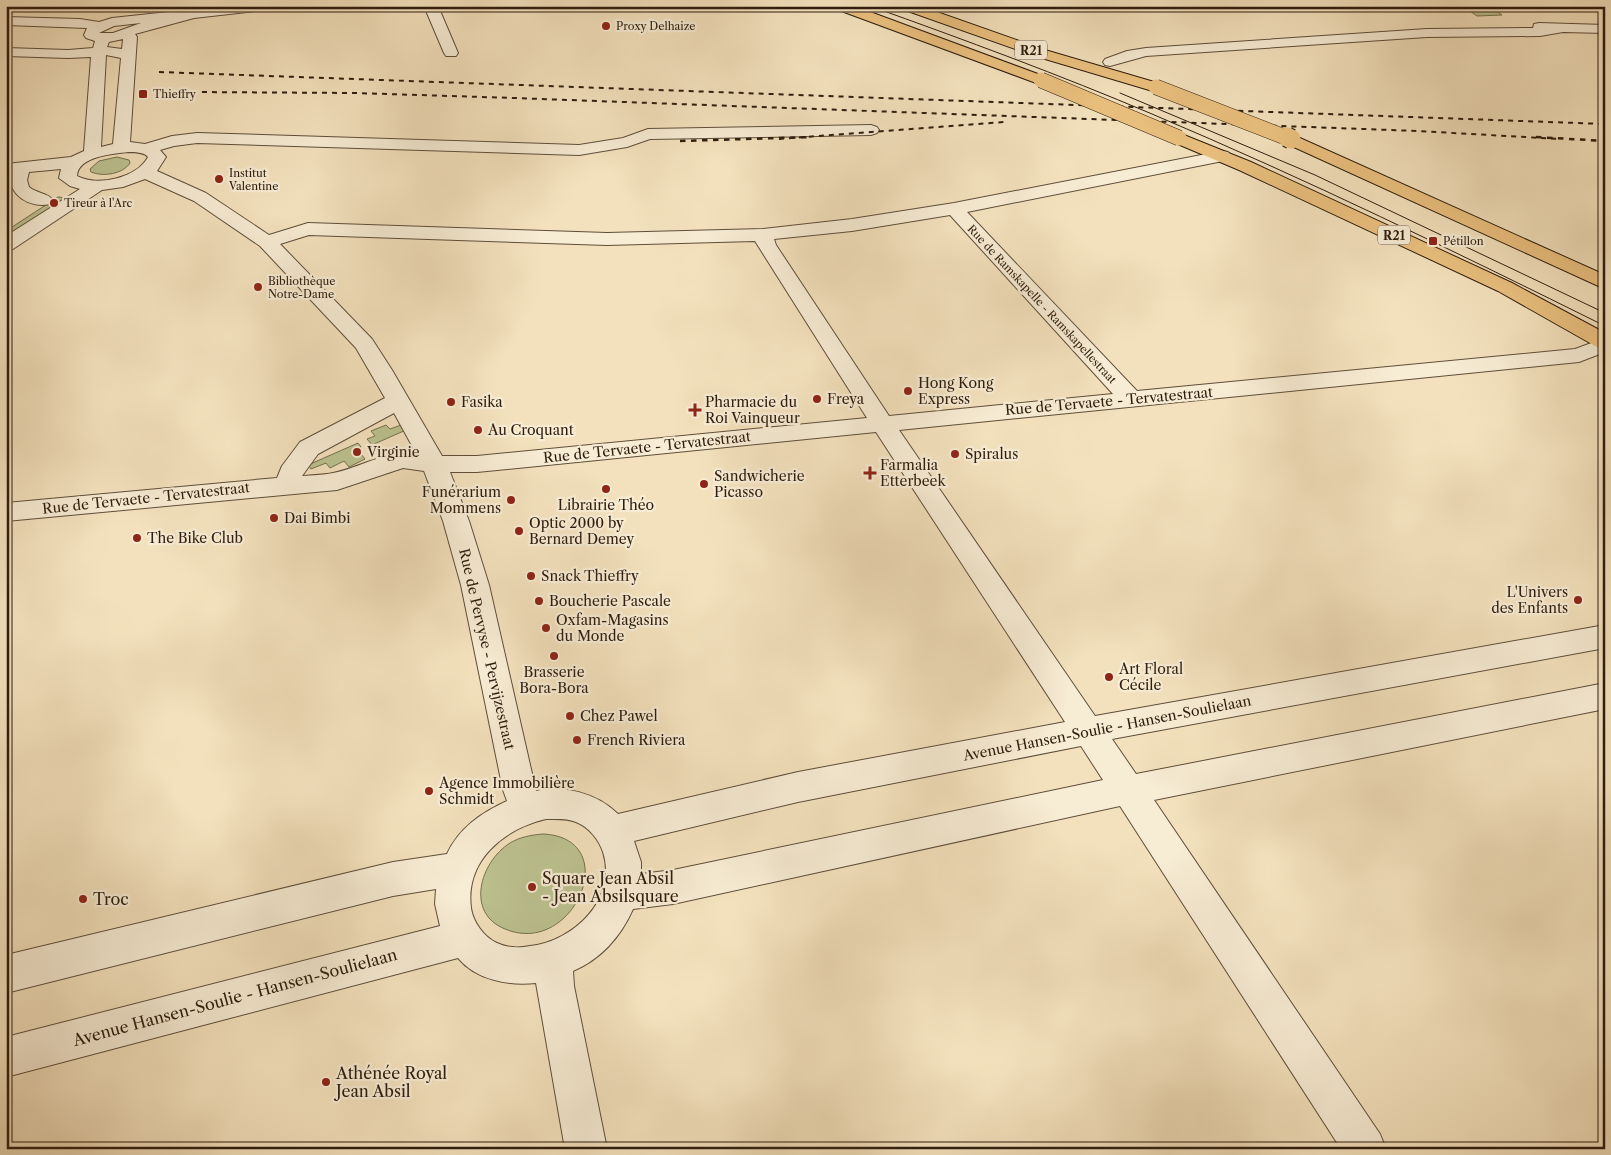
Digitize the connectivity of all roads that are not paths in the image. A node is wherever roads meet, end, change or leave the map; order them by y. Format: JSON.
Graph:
{"nodes":[{"id":1,"x":16,"y":6,"type":"edge"},
{"id":2,"x":266,"y":6,"type":"edge"},
{"id":3,"x":431,"y":6,"type":"edge"},
{"id":4,"x":841,"y":6,"type":"edge"},
{"id":5,"x":907,"y":6,"type":"edge"},
{"id":6,"x":946,"y":6,"type":"edge"},
{"id":7,"x":8,"y":22,"type":"edge"},
{"id":8,"x":133,"y":28,"type":"junction"},
{"id":9,"x":1605,"y":29,"type":"edge"},
{"id":10,"x":100,"y":38,"type":"junction"},
{"id":11,"x":6,"y":52,"type":"edge"},
{"id":12,"x":451,"y":53,"type":"dead end"},
{"id":13,"x":128,"y":55,"type":"junction"},
{"id":14,"x":1110,"y":62,"type":"junction"},
{"id":15,"x":94,"y":108,"type":"junction"},
{"id":16,"x":125,"y":112,"type":"junction"},
{"id":17,"x":871,"y":130,"type":"dead end"},
{"id":18,"x":1291,"y":140,"type":"junction"},
{"id":19,"x":121,"y":147,"type":"junction"},
{"id":20,"x":148,"y":149,"type":"junction"},
{"id":21,"x":1222,"y":156,"type":"junction"},
{"id":22,"x":84,"y":158,"type":"junction"},
{"id":23,"x":14,"y":168,"type":"edge"},
{"id":24,"x":145,"y":172,"type":"junction"},
{"id":25,"x":72,"y":181,"type":"junction"},
{"id":26,"x":98,"y":185,"type":"junction"},
{"id":27,"x":44,"y":200,"type":"junction"},
{"id":28,"x":954,"y":209,"type":"junction"},
{"id":29,"x":6,"y":225,"type":"edge"},
{"id":30,"x":763,"y":235,"type":"junction"},
{"id":31,"x":267,"y":242,"type":"junction"},
{"id":32,"x":6,"y":245,"type":"edge"},
{"id":33,"x":1605,"y":283,"type":"edge"},
{"id":34,"x":1605,"y":343,"type":"edge"},
{"id":35,"x":1131,"y":400,"type":"junction"},
{"id":36,"x":398,"y":401,"type":"junction"},
{"id":37,"x":882,"y":423,"type":"junction"},
{"id":38,"x":434,"y":464,"type":"junction"},
{"id":39,"x":286,"y":485,"type":"junction"},
{"id":40,"x":6,"y":512,"type":"edge"},
{"id":41,"x":1605,"y":636,"type":"edge"},
{"id":42,"x":1605,"y":696,"type":"edge"},
{"id":43,"x":1088,"y":732,"type":"junction"},
{"id":44,"x":1128,"y":791,"type":"junction"},
{"id":45,"x":526,"y":808,"type":"junction"},
{"id":46,"x":612,"y":830,"type":"junction"},
{"id":47,"x":458,"y":869,"type":"junction"},
{"id":48,"x":621,"y":893,"type":"junction"},
{"id":49,"x":464,"y":938,"type":"junction"},
{"id":50,"x":554,"y":962,"type":"junction"},
{"id":51,"x":6,"y":974,"type":"edge"},
{"id":52,"x":6,"y":1057,"type":"edge"},
{"id":53,"x":586,"y":1149,"type":"edge"},
{"id":54,"x":1365,"y":1149,"type":"edge"}],
"edges":[{"from":1,"to":7,"type":"street"},
{"from":2,"to":8,"type":"street"},
{"from":3,"to":12,"type":"street"},
{"from":4,"to":21,"type":"main road","number":"R21","bridge":true},
{"from":5,"to":18,"type":"main road","number":"R21","bridge":true},
{"from":6,"to":14,"type":"main road"},
{"from":7,"to":10,"type":"street"},
{"from":8,"to":10,"type":"street"},
{"from":8,"to":13,"type":"street"},
{"from":9,"to":14,"type":"street"},
{"from":10,"to":11,"type":"street"},
{"from":10,"to":13,"type":"street"},
{"from":10,"to":15,"type":"street"},
{"from":13,"to":16,"type":"street"},
{"from":14,"to":18,"type":"main road"},
{"from":15,"to":16,"type":"street"},
{"from":15,"to":22,"type":"street"},
{"from":16,"to":19,"type":"street"},
{"from":17,"to":20,"type":"street"},
{"from":18,"to":33,"type":"main road","number":"R21"},
{"from":19,"to":20,"type":"street"},
{"from":19,"to":22,"type":"street"},
{"from":20,"to":24,"type":"street"},
{"from":21,"to":28,"type":"street"},
{"from":21,"to":34,"type":"main road","number":"R21"},
{"from":22,"to":23,"type":"street"},
{"from":22,"to":25,"type":"street"},
{"from":23,"to":27,"type":"street"},
{"from":24,"to":26,"type":"street"},
{"from":24,"to":31,"type":"street","name":"Rue de Pervyse - Pervijzestraat"},
{"from":25,"to":26,"type":"street"},
{"from":25,"to":27,"type":"street"},
{"from":26,"to":32,"type":"street"},
{"from":27,"to":29,"type":"street"},
{"from":28,"to":30,"type":"street"},
{"from":28,"to":35,"type":"street","name":"Rue de Ramskapelle - Ramskapellestraat"},
{"from":30,"to":31,"type":"street"},
{"from":30,"to":37,"type":"street"},
{"from":31,"to":36,"type":"street","name":"Rue de Pervyse - Pervijzestraat"},
{"from":34,"to":35,"type":"street","name":"Rue de Tervaete - Tervatestraat"},
{"from":35,"to":37,"type":"street","name":"Rue de Tervaete - Tervatestraat"},
{"from":36,"to":38,"type":"street","name":"Rue de Pervyse - Pervijzestraat"},
{"from":36,"to":39,"type":"street"},
{"from":37,"to":38,"type":"street","name":"Rue de Tervaete - Tervatestraat"},
{"from":37,"to":43,"type":"street"},
{"from":38,"to":39,"type":"street","name":"Rue de Tervaete - Tervatestraat"},
{"from":38,"to":45,"type":"street","name":"Rue de Pervyse - Pervijzestraat"},
{"from":39,"to":40,"type":"street","name":"Rue de Tervaete - Tervatestraat"},
{"from":41,"to":43,"type":"street","name":"Avenue Hansen-Soulie - Hansen-Soulielaan"},
{"from":42,"to":44,"type":"street"},
{"from":43,"to":44,"type":"street"},
{"from":43,"to":46,"type":"street","name":"Avenue Hansen-Soulie - Hansen-Soulielaan"},
{"from":44,"to":48,"type":"street"},
{"from":44,"to":54,"type":"street"},
{"from":45,"to":46,"type":"street"},
{"from":45,"to":47,"type":"street"},
{"from":46,"to":48,"type":"street"},
{"from":47,"to":49,"type":"street"},
{"from":47,"to":51,"type":"street"},
{"from":48,"to":50,"type":"street"},
{"from":49,"to":50,"type":"street"},
{"from":49,"to":52,"type":"street","name":"Avenue Hansen-Soulie - Hansen-Soulielaan"},
{"from":50,"to":53,"type":"street"}]}
